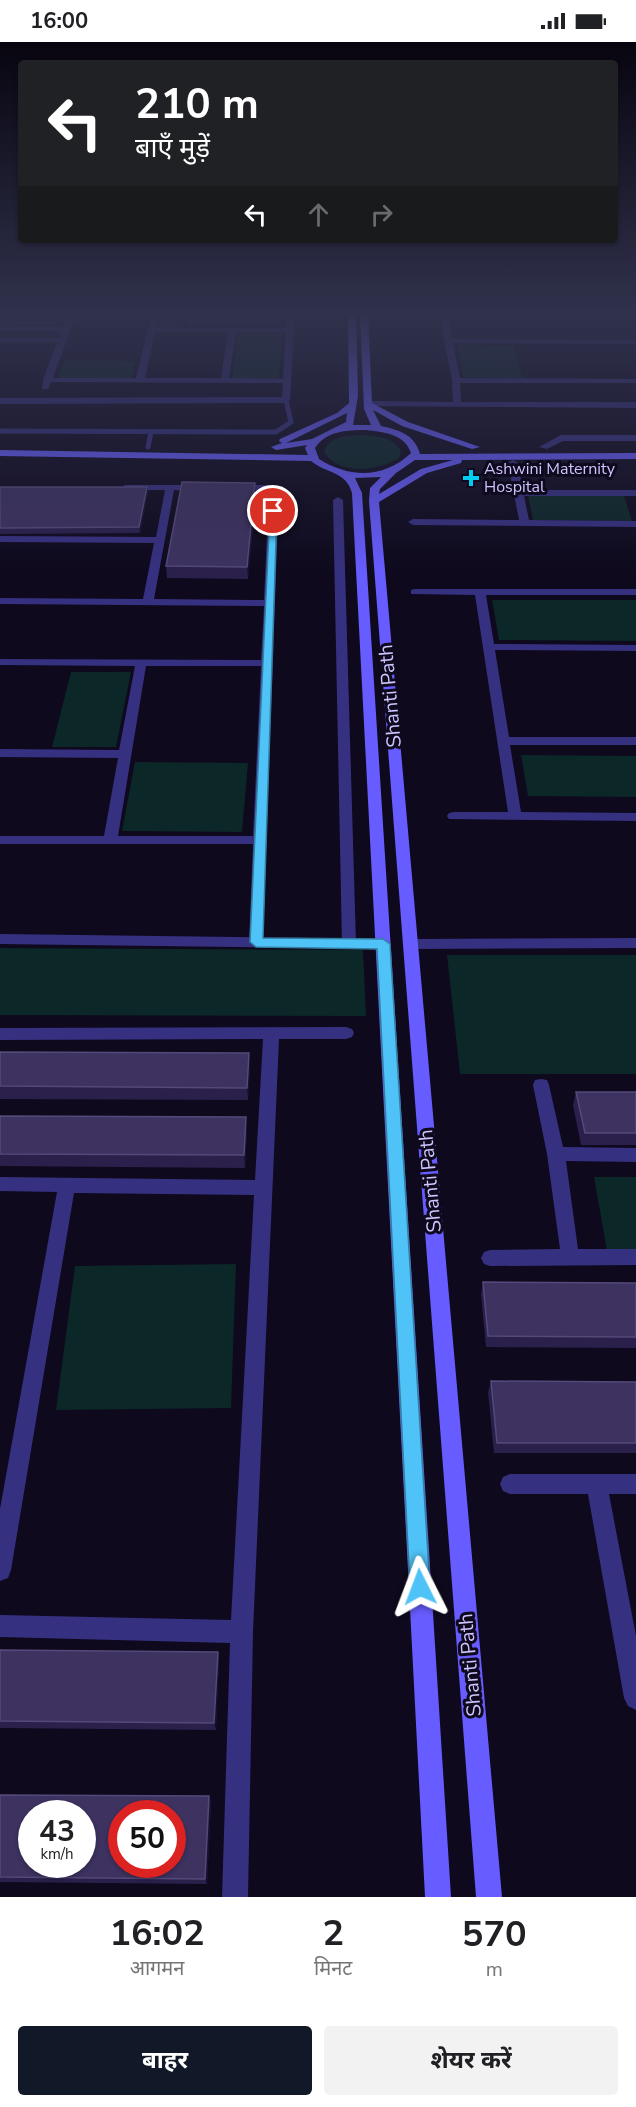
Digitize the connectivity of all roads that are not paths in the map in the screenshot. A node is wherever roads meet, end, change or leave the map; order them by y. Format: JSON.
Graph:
{"nodes":[{"id":1,"x":0,"y":400,"type":"edge"},
{"id":2,"x":39,"y":400,"type":"joint"},
{"id":3,"x":286,"y":400,"type":"joint"},
{"id":4,"x":353,"y":400,"type":"edge"},
{"id":5,"x":368,"y":400,"type":"edge"},
{"id":6,"x":457,"y":400,"type":"edge"},
{"id":7,"x":353,"y":404,"type":"junction"},
{"id":8,"x":368,"y":404,"type":"junction"},
{"id":9,"x":457,"y":404,"type":"junction"},
{"id":10,"x":636,"y":405,"type":"edge"},
{"id":11,"x":341,"y":429,"type":"junction"},
{"id":12,"x":379,"y":429,"type":"junction"},
{"id":13,"x":0,"y":431,"type":"edge"},
{"id":14,"x":151,"y":432,"type":"junction"},
{"id":15,"x":636,"y":438,"type":"edge"},
{"id":16,"x":313,"y":442,"type":"junction"},
{"id":17,"x":0,"y":445,"type":"edge"},
{"id":18,"x":269,"y":445,"type":"dead end"},
{"id":19,"x":423,"y":446,"type":"junction"},
{"id":20,"x":148,"y":447,"type":"junction"},
{"id":21,"x":475,"y":447,"type":"junction"},
{"id":22,"x":544,"y":447,"type":"junction"},
{"id":23,"x":636,"y":447,"type":"edge"},
{"id":24,"x":0,"y":453,"type":"edge"},
{"id":25,"x":488,"y":456,"type":"junction"},
{"id":26,"x":636,"y":456,"type":"edge"},
{"id":27,"x":413,"y":457,"type":"junction"},
{"id":28,"x":314,"y":458,"type":"junction"},
{"id":29,"x":513,"y":463,"type":"dead end"},
{"id":30,"x":392,"y":472,"type":"junction"},
{"id":31,"x":345,"y":474,"type":"junction"},
{"id":32,"x":113,"y":487,"type":"edge"},
{"id":33,"x":170,"y":488,"type":"junction"},
{"id":34,"x":520,"y":493,"type":"junction"},
{"id":35,"x":635,"y":495,"type":"edge"},
{"id":36,"x":338,"y":500,"type":"dead end"},
{"id":37,"x":374,"y":501,"type":"junction"},
{"id":38,"x":413,"y":522,"type":"dead end"},
{"id":39,"x":525,"y":523,"type":"junction"},
{"id":40,"x":636,"y":524,"type":"edge"},
{"id":41,"x":0,"y":539,"type":"edge"},
{"id":42,"x":160,"y":540,"type":"junction"},
{"id":43,"x":415,"y":592,"type":"dead end"},
{"id":44,"x":480,"y":592,"type":"junction"},
{"id":45,"x":636,"y":592,"type":"edge"},
{"id":46,"x":0,"y":601,"type":"edge"},
{"id":47,"x":148,"y":602,"type":"junction"},
{"id":48,"x":269,"y":603,"type":"junction"},
{"id":49,"x":489,"y":647,"type":"junction"},
{"id":50,"x":636,"y":648,"type":"edge"},
{"id":51,"x":0,"y":662,"type":"edge"},
{"id":52,"x":141,"y":663,"type":"junction"},
{"id":53,"x":266,"y":663,"type":"junction"},
{"id":54,"x":502,"y":741,"type":"junction"},
{"id":55,"x":636,"y":741,"type":"edge"},
{"id":56,"x":0,"y":753,"type":"edge"},
{"id":57,"x":125,"y":754,"type":"junction"},
{"id":58,"x":454,"y":816,"type":"dead end"},
{"id":59,"x":515,"y":816,"type":"junction"},
{"id":60,"x":636,"y":817,"type":"edge"},
{"id":61,"x":110,"y":840,"type":"junction"},
{"id":62,"x":260,"y":840,"type":"junction"},
{"id":63,"x":0,"y":841,"type":"edge"},
{"id":64,"x":0,"y":939,"type":"edge"},
{"id":65,"x":256,"y":942,"type":"junction"},
{"id":66,"x":636,"y":943,"type":"edge"},
{"id":67,"x":349,"y":944,"type":"junction"},
{"id":68,"x":383,"y":944,"type":"junction"},
{"id":69,"x":411,"y":944,"type":"junction"},
{"id":70,"x":346,"y":1033,"type":"dead end"},
{"id":71,"x":0,"y":1034,"type":"edge"},
{"id":72,"x":271,"y":1034,"type":"junction"},
{"id":73,"x":541,"y":1085,"type":"dead end"},
{"id":74,"x":556,"y":1154,"type":"junction"},
{"id":75,"x":636,"y":1155,"type":"edge"},
{"id":76,"x":0,"y":1184,"type":"edge"},
{"id":77,"x":67,"y":1185,"type":"junction"},
{"id":78,"x":264,"y":1188,"type":"junction"},
{"id":79,"x":570,"y":1256,"type":"junction"},
{"id":80,"x":636,"y":1257,"type":"edge"},
{"id":81,"x":490,"y":1258,"type":"dead end"},
{"id":82,"x":510,"y":1484,"type":"dead end"},
{"id":83,"x":597,"y":1484,"type":"junction"},
{"id":84,"x":636,"y":1484,"type":"edge"},
{"id":85,"x":0,"y":1570,"type":"edge"},
{"id":86,"x":0,"y":1626,"type":"edge"},
{"id":87,"x":242,"y":1632,"type":"junction"},
{"id":88,"x":633,"y":1657,"type":"edge"},
{"id":89,"x":636,"y":1698,"type":"edge"},
{"id":90,"x":235,"y":1897,"type":"edge"},
{"id":91,"x":438,"y":1897,"type":"edge"},
{"id":92,"x":489,"y":1897,"type":"edge"}],
"edges":[{"from":1,"to":2,"type":"street"},
{"from":2,"to":3,"type":"street"},
{"from":3,"to":14,"type":"lane"},
{"from":4,"to":7,"type":"main road"},
{"from":5,"to":8,"type":"main road"},
{"from":6,"to":9,"type":"street"},
{"from":7,"to":11,"type":"main road"},
{"from":7,"to":18,"type":"main road"},
{"from":8,"to":9,"type":"street"},
{"from":8,"to":12,"type":"main road"},
{"from":8,"to":21,"type":"main road"},
{"from":9,"to":10,"type":"street"},
{"from":11,"to":12,"type":"main road"},
{"from":11,"to":16,"type":"main road"},
{"from":12,"to":19,"type":"main road"},
{"from":13,"to":14,"type":"lane"},
{"from":14,"to":20,"type":"lane"},
{"from":15,"to":22,"type":"street"},
{"from":16,"to":20,"type":"main road"},
{"from":16,"to":28,"type":"main road"},
{"from":17,"to":20,"type":"main road"},
{"from":19,"to":21,"type":"main road"},
{"from":19,"to":27,"type":"main road"},
{"from":21,"to":22,"type":"main road"},
{"from":22,"to":23,"type":"main road"},
{"from":24,"to":28,"type":"main road"},
{"from":25,"to":26,"type":"main road"},
{"from":25,"to":27,"type":"main road"},
{"from":25,"to":37,"type":"main road"},
{"from":27,"to":30,"type":"main road"},
{"from":28,"to":31,"type":"main road"},
{"from":29,"to":34,"type":"street"},
{"from":30,"to":31,"type":"main road"},
{"from":30,"to":37,"type":"main road"},
{"from":31,"to":68,"type":"main road","name":"Shanti Path"},
{"from":32,"to":33,"type":"street"},
{"from":33,"to":42,"type":"street"},
{"from":33,"to":48,"type":"street"},
{"from":34,"to":35,"type":"street"},
{"from":34,"to":39,"type":"street"},
{"from":36,"to":67,"type":"street"},
{"from":37,"to":69,"type":"main road","name":"Shanti Path"},
{"from":38,"to":39,"type":"street"},
{"from":39,"to":40,"type":"street"},
{"from":41,"to":42,"type":"street"},
{"from":42,"to":47,"type":"street"},
{"from":43,"to":44,"type":"street"},
{"from":44,"to":45,"type":"street"},
{"from":44,"to":49,"type":"street"},
{"from":46,"to":47,"type":"street"},
{"from":47,"to":48,"type":"street"},
{"from":48,"to":53,"type":"street"},
{"from":49,"to":50,"type":"street"},
{"from":49,"to":54,"type":"street"},
{"from":51,"to":52,"type":"street"},
{"from":52,"to":53,"type":"street"},
{"from":52,"to":57,"type":"street"},
{"from":53,"to":62,"type":"street"},
{"from":54,"to":55,"type":"street"},
{"from":54,"to":59,"type":"street"},
{"from":56,"to":57,"type":"street"},
{"from":57,"to":61,"type":"street"},
{"from":58,"to":59,"type":"street"},
{"from":59,"to":60,"type":"street"},
{"from":61,"to":62,"type":"street"},
{"from":61,"to":63,"type":"street"},
{"from":62,"to":65,"type":"street"},
{"from":64,"to":65,"type":"street"},
{"from":65,"to":67,"type":"street"},
{"from":66,"to":69,"type":"street"},
{"from":67,"to":68,"type":"street"},
{"from":68,"to":91,"type":"main road","name":"Shanti Path"},
{"from":69,"to":92,"type":"main road","name":"Shanti Path"},
{"from":70,"to":72,"type":"street"},
{"from":71,"to":72,"type":"street"},
{"from":72,"to":78,"type":"street"},
{"from":73,"to":74,"type":"street"},
{"from":74,"to":75,"type":"street"},
{"from":74,"to":79,"type":"street"},
{"from":76,"to":77,"type":"street"},
{"from":77,"to":78,"type":"street"},
{"from":77,"to":85,"type":"street"},
{"from":78,"to":87,"type":"street"},
{"from":79,"to":80,"type":"street"},
{"from":79,"to":81,"type":"street"},
{"from":82,"to":83,"type":"street"},
{"from":83,"to":84,"type":"street"},
{"from":83,"to":88,"type":"street"},
{"from":86,"to":87,"type":"street"},
{"from":87,"to":90,"type":"street"},
{"from":88,"to":89,"type":"street"}]}
